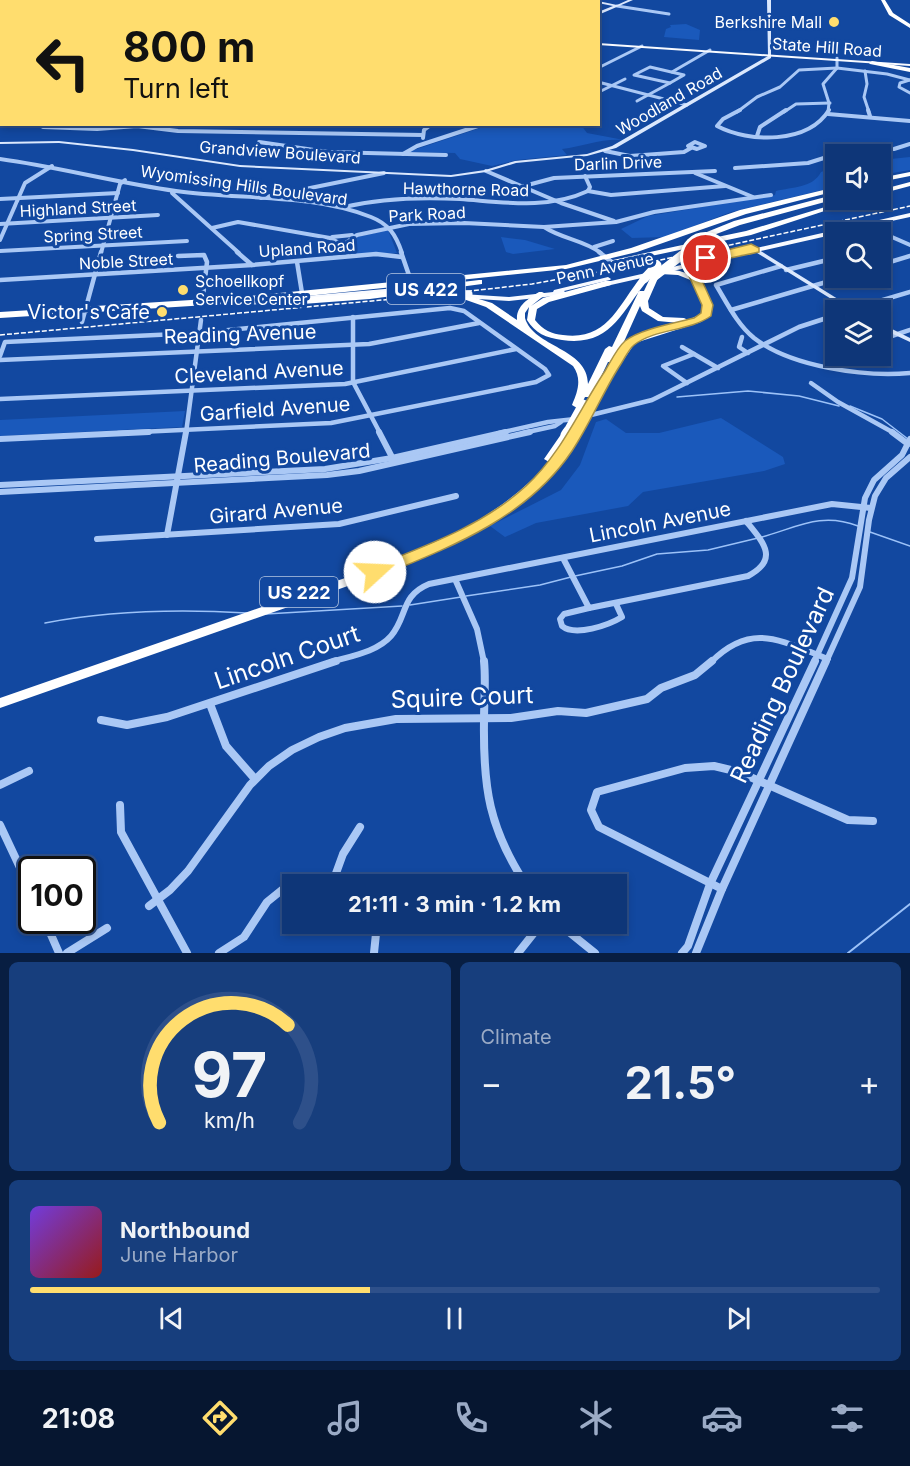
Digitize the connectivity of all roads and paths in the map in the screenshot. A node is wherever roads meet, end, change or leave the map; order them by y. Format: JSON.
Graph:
{"nodes":[{"id":1,"x":631,"y":0,"type":"edge"},
{"id":2,"x":769,"y":0,"type":"edge"},
{"id":3,"x":881,"y":0,"type":"edge"},
{"id":4,"x":890,"y":0,"type":"edge"},
{"id":5,"x":600,"y":2,"type":"edge"},
{"id":6,"x":617,"y":6,"type":"junction"},
{"id":7,"x":893,"y":12,"type":"junction"},
{"id":8,"x":600,"y":13,"type":"edge"},
{"id":9,"x":669,"y":14,"type":"dead end"},
{"id":10,"x":909,"y":23,"type":"edge"},
{"id":11,"x":600,"y":44,"type":"edge"},
{"id":12,"x":642,"y":47,"type":"junction"},
{"id":13,"x":709,"y":51,"type":"junction"},
{"id":14,"x":770,"y":55,"type":"junction"},
{"id":15,"x":839,"y":59,"type":"junction"},
{"id":16,"x":872,"y":63,"type":"junction"},
{"id":17,"x":910,"y":64,"type":"edge"},
{"id":18,"x":600,"y":67,"type":"edge"},
{"id":19,"x":839,"y":69,"type":"junction"},
{"id":20,"x":910,"y":70,"type":"edge"},
{"id":21,"x":865,"y":71,"type":"junction"},
{"id":22,"x":672,"y":72,"type":"junction"},
{"id":23,"x":625,"y":79,"type":"dead end"},
{"id":24,"x":910,"y":80,"type":"edge"},
{"id":25,"x":600,"y":83,"type":"edge"},
{"id":26,"x":670,"y":83,"type":"junction"},
{"id":27,"x":612,"y":86,"type":"junction"},
{"id":28,"x":602,"y":92,"type":"dead end"},
{"id":29,"x":910,"y":93,"type":"edge"},
{"id":30,"x":648,"y":95,"type":"junction"},
{"id":31,"x":637,"y":101,"type":"dead end"},
{"id":32,"x":830,"y":103,"type":"junction"},
{"id":33,"x":687,"y":105,"type":"junction"},
{"id":34,"x":828,"y":114,"type":"junction"},
{"id":35,"x":910,"y":115,"type":"edge"},
{"id":36,"x":870,"y":116,"type":"junction"},
{"id":37,"x":908,"y":121,"type":"edge"},
{"id":38,"x":127,"y":126,"type":"edge"},
{"id":39,"x":144,"y":126,"type":"edge"},
{"id":40,"x":429,"y":126,"type":"edge"},
{"id":41,"x":479,"y":126,"type":"edge"},
{"id":42,"x":43,"y":127,"type":"dead end"},
{"id":43,"x":423,"y":135,"type":"junction"},
{"id":44,"x":757,"y":136,"type":"junction"},
{"id":45,"x":259,"y":142,"type":"dead end"},
{"id":46,"x":426,"y":142,"type":"junction"},
{"id":47,"x":0,"y":143,"type":"edge"},
{"id":48,"x":910,"y":144,"type":"edge"},
{"id":49,"x":691,"y":148,"type":"dead end"},
{"id":50,"x":604,"y":151,"type":"junction"},
{"id":51,"x":404,"y":154,"type":"junction"},
{"id":52,"x":446,"y":155,"type":"dead end"},
{"id":53,"x":0,"y":159,"type":"edge"},
{"id":54,"x":52,"y":166,"type":"junction"},
{"id":55,"x":735,"y":168,"type":"dead end"},
{"id":56,"x":486,"y":171,"type":"junction"},
{"id":57,"x":715,"y":171,"type":"dead end"},
{"id":58,"x":691,"y":172,"type":"junction"},
{"id":59,"x":384,"y":173,"type":"junction"},
{"id":60,"x":585,"y":176,"type":"junction"},
{"id":61,"x":910,"y":179,"type":"edge"},
{"id":62,"x":125,"y":180,"type":"junction"},
{"id":63,"x":891,"y":180,"type":"edge"},
{"id":64,"x":891,"y":185,"type":"edge"},
{"id":65,"x":524,"y":186,"type":"junction"},
{"id":66,"x":725,"y":186,"type":"junction"},
{"id":67,"x":175,"y":191,"type":"junction"},
{"id":68,"x":588,"y":191,"type":"junction"},
{"id":69,"x":825,"y":192,"type":"edge"},
{"id":70,"x":118,"y":193,"type":"junction"},
{"id":71,"x":771,"y":195,"type":"dead end"},
{"id":72,"x":754,"y":197,"type":"junction"},
{"id":73,"x":18,"y":198,"type":"junction"},
{"id":74,"x":0,"y":199,"type":"edge"},
{"id":75,"x":257,"y":199,"type":"junction"},
{"id":76,"x":825,"y":200,"type":"edge"},
{"id":77,"x":561,"y":203,"type":"junction"},
{"id":78,"x":825,"y":204,"type":"edge"},
{"id":79,"x":343,"y":208,"type":"junction"},
{"id":80,"x":825,"y":209,"type":"edge"},
{"id":81,"x":910,"y":214,"type":"edge"},
{"id":82,"x":158,"y":215,"type":"dead end"},
{"id":83,"x":111,"y":218,"type":"junction"},
{"id":84,"x":616,"y":222,"type":"junction"},
{"id":85,"x":872,"y":222,"type":"edge"},
{"id":86,"x":0,"y":224,"type":"edge"},
{"id":87,"x":7,"y":224,"type":"junction"},
{"id":88,"x":409,"y":224,"type":"junction"},
{"id":89,"x":389,"y":227,"type":"junction"},
{"id":90,"x":544,"y":227,"type":"junction"},
{"id":91,"x":212,"y":228,"type":"junction"},
{"id":92,"x":825,"y":232,"type":"edge"},
{"id":93,"x":357,"y":235,"type":"junction"},
{"id":94,"x":395,"y":235,"type":"junction"},
{"id":95,"x":325,"y":237,"type":"junction"},
{"id":96,"x":891,"y":237,"type":"edge"},
{"id":97,"x":0,"y":240,"type":"edge"},
{"id":98,"x":187,"y":241,"type":"dead end"},
{"id":99,"x":613,"y":241,"type":"dead end"},
{"id":100,"x":104,"y":245,"type":"junction"},
{"id":101,"x":343,"y":245,"type":"junction"},
{"id":102,"x":910,"y":245,"type":"edge"},
{"id":103,"x":594,"y":247,"type":"junction"},
{"id":104,"x":753,"y":249,"type":"junction"},
{"id":105,"x":0,"y":251,"type":"edge"},
{"id":106,"x":178,"y":256,"type":"dead end"},
{"id":107,"x":205,"y":256,"type":"joint"},
{"id":108,"x":910,"y":256,"type":"edge"},
{"id":109,"x":346,"y":257,"type":"junction"},
{"id":110,"x":402,"y":257,"type":"junction"},
{"id":111,"x":609,"y":260,"type":"junction"},
{"id":112,"x":712,"y":260,"type":"junction"},
{"id":113,"x":825,"y":260,"type":"edge"},
{"id":114,"x":297,"y":262,"type":"junction"},
{"id":115,"x":891,"y":262,"type":"edge"},
{"id":116,"x":688,"y":264,"type":"junction"},
{"id":117,"x":252,"y":266,"type":"junction"},
{"id":118,"x":207,"y":268,"type":"junction"},
{"id":119,"x":784,"y":268,"type":"junction"},
{"id":120,"x":658,"y":274,"type":"junction"},
{"id":121,"x":95,"y":275,"type":"junction"},
{"id":122,"x":514,"y":277,"type":"junction"},
{"id":123,"x":693,"y":277,"type":"junction"},
{"id":124,"x":644,"y":279,"type":"junction"},
{"id":125,"x":0,"y":280,"type":"edge"},
{"id":126,"x":825,"y":282,"type":"edge"},
{"id":127,"x":608,"y":283,"type":"junction"},
{"id":128,"x":412,"y":285,"type":"junction"},
{"id":129,"x":812,"y":286,"type":"junction"},
{"id":130,"x":910,"y":291,"type":"edge"},
{"id":131,"x":302,"y":293,"type":"junction"},
{"id":132,"x":456,"y":295,"type":"junction"},
{"id":133,"x":541,"y":295,"type":"junction"},
{"id":134,"x":835,"y":300,"type":"edge"},
{"id":135,"x":882,"y":300,"type":"edge"},
{"id":136,"x":238,"y":302,"type":"junction"},
{"id":137,"x":203,"y":304,"type":"junction"},
{"id":138,"x":86,"y":309,"type":"junction"},
{"id":139,"x":731,"y":310,"type":"junction"},
{"id":140,"x":0,"y":315,"type":"edge"},
{"id":141,"x":353,"y":317,"type":"junction"},
{"id":142,"x":825,"y":319,"type":"edge"},
{"id":143,"x":201,"y":320,"type":"dead end"},
{"id":144,"x":82,"y":322,"type":"dead end"},
{"id":145,"x":479,"y":323,"type":"junction"},
{"id":146,"x":891,"y":330,"type":"edge"},
{"id":147,"x":910,"y":330,"type":"edge"},
{"id":148,"x":199,"y":333,"type":"junction"},
{"id":149,"x":898,"y":334,"type":"junction"},
{"id":150,"x":534,"y":335,"type":"junction"},
{"id":151,"x":891,"y":336,"type":"edge"},
{"id":152,"x":742,"y":337,"type":"dead end"},
{"id":153,"x":910,"y":340,"type":"edge"},
{"id":154,"x":353,"y":345,"type":"junction"},
{"id":155,"x":764,"y":346,"type":"junction"},
{"id":156,"x":682,"y":347,"type":"dead end"},
{"id":157,"x":516,"y":349,"type":"junction"},
{"id":158,"x":197,"y":351,"type":"junction"},
{"id":159,"x":748,"y":353,"type":"junction"},
{"id":160,"x":694,"y":354,"type":"junction"},
{"id":161,"x":0,"y":358,"type":"edge"},
{"id":162,"x":718,"y":368,"type":"junction"},
{"id":163,"x":839,"y":368,"type":"joint"},
{"id":164,"x":910,"y":373,"type":"edge"},
{"id":165,"x":353,"y":382,"type":"junction"},
{"id":166,"x":687,"y":382,"type":"junction"},
{"id":167,"x":811,"y":383,"type":"dead end"},
{"id":168,"x":193,"y":391,"type":"junction"},
{"id":169,"x":598,"y":391,"type":"junction"},
{"id":170,"x":0,"y":399,"type":"edge"},
{"id":171,"x":584,"y":404,"type":"junction"},
{"id":172,"x":371,"y":417,"type":"junction"},
{"id":173,"x":186,"y":430,"type":"junction"},
{"id":174,"x":0,"y":439,"type":"edge"},
{"id":175,"x":909,"y":441,"type":"edge"},
{"id":176,"x":910,"y":457,"type":"edge"},
{"id":177,"x":394,"y":461,"type":"junction"},
{"id":178,"x":177,"y":480,"type":"junction"},
{"id":179,"x":0,"y":485,"type":"edge"},
{"id":180,"x":0,"y":492,"type":"edge"},
{"id":181,"x":456,"y":496,"type":"dead end"},
{"id":182,"x":862,"y":507,"type":"junction"},
{"id":183,"x":871,"y":508,"type":"junction"},
{"id":184,"x":746,"y":521,"type":"junction"},
{"id":185,"x":167,"y":535,"type":"junction"},
{"id":186,"x":97,"y":539,"type":"dead end"},
{"id":187,"x":563,"y":558,"type":"junction"},
{"id":188,"x":455,"y":579,"type":"junction"},
{"id":189,"x":616,"y":604,"type":"junction"},
{"id":190,"x":589,"y":608,"type":"junction"},
{"id":191,"x":818,"y":655,"type":"junction"},
{"id":192,"x":828,"y":659,"type":"junction"},
{"id":193,"x":0,"y":695,"type":"edge"},
{"id":194,"x":0,"y":703,"type":"edge"},
{"id":195,"x":210,"y":704,"type":"junction"},
{"id":196,"x":484,"y":718,"type":"junction"},
{"id":197,"x":101,"y":720,"type":"dead end"},
{"id":198,"x":29,"y":771,"type":"dead end"},
{"id":199,"x":255,"y":779,"type":"junction"},
{"id":200,"x":759,"y":780,"type":"junction"},
{"id":201,"x":771,"y":784,"type":"junction"},
{"id":202,"x":0,"y":785,"type":"edge"},
{"id":203,"x":120,"y":805,"type":"dead end"},
{"id":204,"x":873,"y":820,"type":"dead end"},
{"id":205,"x":0,"y":825,"type":"edge"},
{"id":206,"x":360,"y":827,"type":"dead end"},
{"id":207,"x":18,"y":863,"type":"edge"},
{"id":208,"x":336,"y":874,"type":"edge"},
{"id":209,"x":519,"y":874,"type":"edge"},
{"id":210,"x":710,"y":884,"type":"junction"},
{"id":211,"x":722,"y":889,"type":"junction"},
{"id":212,"x":282,"y":890,"type":"edge"},
{"id":213,"x":158,"y":900,"type":"junction"},
{"id":214,"x":149,"y":906,"type":"dead end"},
{"id":215,"x":107,"y":928,"type":"dead end"},
{"id":216,"x":51,"y":934,"type":"edge"},
{"id":217,"x":376,"y":934,"type":"edge"},
{"id":218,"x":533,"y":934,"type":"edge"},
{"id":219,"x":572,"y":934,"type":"edge"},
{"id":220,"x":59,"y":953,"type":"edge"},
{"id":221,"x":67,"y":953,"type":"edge"},
{"id":222,"x":187,"y":953,"type":"edge"},
{"id":223,"x":219,"y":953,"type":"edge"},
{"id":224,"x":374,"y":953,"type":"edge"},
{"id":225,"x":518,"y":953,"type":"edge"},
{"id":226,"x":596,"y":953,"type":"edge"},
{"id":227,"x":682,"y":953,"type":"edge"},
{"id":228,"x":696,"y":953,"type":"edge"}],
"edges":[{"from":1,"to":6,"type":"street"},
{"from":2,"to":14,"type":"street"},
{"from":3,"to":7,"type":"highway"},
{"from":4,"to":7,"type":"highway"},
{"from":5,"to":6,"type":"street"},
{"from":6,"to":8,"type":"street"},
{"from":6,"to":9,"type":"street"},
{"from":7,"to":10,"type":"highway"},
{"from":11,"to":12,"type":"main road","name":"State Hill Road"},
{"from":12,"to":13,"type":"main road","name":"State Hill Road"},
{"from":12,"to":18,"type":"street"},
{"from":13,"to":14,"type":"main road","name":"State Hill Road"},
{"from":13,"to":22,"type":"street"},
{"from":14,"to":15,"type":"main road","name":"State Hill Road"},
{"from":14,"to":33,"type":"street","name":"Woodland Road"},
{"from":15,"to":16,"type":"main road","name":"State Hill Road"},
{"from":15,"to":17,"type":"main road","name":"State Hill Road"},
{"from":15,"to":19,"type":"street"},
{"from":16,"to":17,"type":"main road","name":"State Hill Road"},
{"from":16,"to":20,"type":"highway"},
{"from":19,"to":21,"type":"street"},
{"from":19,"to":32,"type":"street"},
{"from":19,"to":44,"type":"street"},
{"from":21,"to":24,"type":"street"},
{"from":21,"to":36,"type":"street"},
{"from":22,"to":26,"type":"street"},
{"from":22,"to":26,"type":"street"},
{"from":23,"to":27,"type":"street"},
{"from":24,"to":29,"type":"street"},
{"from":25,"to":27,"type":"street"},
{"from":26,"to":30,"type":"street"},
{"from":27,"to":28,"type":"street"},
{"from":27,"to":30,"type":"street"},
{"from":30,"to":31,"type":"street"},
{"from":30,"to":33,"type":"street"},
{"from":32,"to":34,"type":"street"},
{"from":32,"to":44,"type":"street"},
{"from":33,"to":50,"type":"street","name":"Woodland Road"},
{"from":34,"to":36,"type":"street"},
{"from":34,"to":44,"type":"street"},
{"from":35,"to":37,"type":"street"},
{"from":36,"to":37,"type":"street"},
{"from":38,"to":42,"type":"street"},
{"from":39,"to":43,"type":"street"},
{"from":40,"to":43,"type":"street"},
{"from":41,"to":46,"type":"street"},
{"from":43,"to":46,"type":"street"},
{"from":45,"to":51,"type":"street"},
{"from":46,"to":51,"type":"street"},
{"from":47,"to":59,"type":"street","name":"Grandview Boulevard"},
{"from":48,"to":55,"type":"street"},
{"from":49,"to":50,"type":"street"},
{"from":50,"to":56,"type":"street","name":"Woodland Road"},
{"from":51,"to":52,"type":"street"},
{"from":53,"to":54,"type":"street","name":"Wyomissing Hills Boulevard"},
{"from":54,"to":62,"type":"street","name":"Wyomissing Hills Boulevard"},
{"from":54,"to":73,"type":"street"},
{"from":56,"to":59,"type":"street","name":"Grandview Boulevard"},
{"from":56,"to":65,"type":"street"},
{"from":57,"to":58,"type":"street","name":"Darlin Drive"},
{"from":58,"to":60,"type":"street","name":"Darlin Drive"},
{"from":58,"to":66,"type":"street"},
{"from":59,"to":75,"type":"street"},
{"from":60,"to":65,"type":"street","name":"Darlin Drive"},
{"from":60,"to":68,"type":"street"},
{"from":61,"to":63,"type":"highway"},
{"from":61,"to":64,"type":"highway"},
{"from":62,"to":67,"type":"street","name":"Wyomissing Hills Boulevard"},
{"from":62,"to":70,"type":"street"},
{"from":65,"to":77,"type":"street"},
{"from":66,"to":68,"type":"street"},
{"from":66,"to":72,"type":"street"},
{"from":67,"to":75,"type":"street","name":"Wyomissing Hills Boulevard"},
{"from":67,"to":91,"type":"street","name":"Upland Road"},
{"from":68,"to":77,"type":"street","name":"Hawthorne Road"},
{"from":69,"to":111,"type":"highway","number":"US 422"},
{"from":70,"to":73,"type":"street"},
{"from":70,"to":83,"type":"street"},
{"from":71,"to":72,"type":"street"},
{"from":72,"to":84,"type":"street"},
{"from":73,"to":74,"type":"street"},
{"from":73,"to":87,"type":"street"},
{"from":75,"to":79,"type":"street","name":"Wyomissing Hills Boulevard"},
{"from":76,"to":124,"type":"highway","number":"US 222","bridge":true},
{"from":77,"to":79,"type":"street","name":"Hawthorne Road"},
{"from":77,"to":84,"type":"street"},
{"from":78,"to":120,"type":"highway","number":"US 222","bridge":true},
{"from":79,"to":89,"type":"street","name":"Wyomissing Hills Boulevard"},
{"from":80,"to":111,"type":"highway","number":"US 422"},
{"from":81,"to":85,"type":"main road","name":"Penn Avenue"},
{"from":82,"to":83,"type":"street","name":"Highland Street"},
{"from":83,"to":87,"type":"street","name":"Highland Street"},
{"from":83,"to":100,"type":"street"},
{"from":84,"to":90,"type":"street","name":"Park Road"},
{"from":86,"to":87,"type":"street","name":"Highland Street"},
{"from":87,"to":97,"type":"street"},
{"from":88,"to":89,"type":"street","name":"Park Road"},
{"from":88,"to":90,"type":"street","name":"Park Road"},
{"from":88,"to":94,"type":"street"},
{"from":89,"to":93,"type":"street","name":"Park Road"},
{"from":89,"to":94,"type":"street","name":"Wyomissing Hills Boulevard"},
{"from":90,"to":103,"type":"street"},
{"from":91,"to":95,"type":"street"},
{"from":91,"to":117,"type":"street","name":"Upland Road"},
{"from":92,"to":104,"type":"main road","name":"Penn Avenue"},
{"from":93,"to":95,"type":"street"},
{"from":93,"to":101,"type":"street","name":"Park Road"},
{"from":94,"to":110,"type":"street","name":"Wyomissing Hills Boulevard"},
{"from":95,"to":101,"type":"street"},
{"from":96,"to":102,"type":"street"},
{"from":98,"to":100,"type":"street","name":"Spring Street"},
{"from":99,"to":103,"type":"street"},
{"from":100,"to":105,"type":"street","name":"Spring Street"},
{"from":100,"to":121,"type":"street"},
{"from":101,"to":109,"type":"street"},
{"from":103,"to":111,"type":"street"},
{"from":104,"to":112,"type":"main road","name":"Penn Avenue"},
{"from":104,"to":116,"type":"main road","name":"Penn Avenue"},
{"from":104,"to":119,"type":"street"},
{"from":106,"to":107,"type":"street"},
{"from":107,"to":118,"type":"street"},
{"from":108,"to":115,"type":"street"},
{"from":109,"to":110,"type":"street","name":"Upland Road"},
{"from":109,"to":114,"type":"street","name":"Upland Road"},
{"from":110,"to":128,"type":"street","name":"Wyomissing Hills Boulevard"},
{"from":111,"to":122,"type":"highway","name":"Penn Avenue","number":"US 422"},
{"from":111,"to":128,"type":"highway","name":"Penn Avenue","number":"US 422"},
{"from":112,"to":116,"type":"main road","name":"Penn Avenue"},
{"from":112,"to":123,"type":"highway"},
{"from":113,"to":119,"type":"street"},
{"from":114,"to":117,"type":"street","name":"Upland Road"},
{"from":114,"to":131,"type":"street"},
{"from":116,"to":120,"type":"main road","name":"Penn Avenue"},
{"from":116,"to":123,"type":"highway"},
{"from":116,"to":133,"type":"main road","name":"Penn Avenue"},
{"from":117,"to":118,"type":"street","name":"Noble Street"},
{"from":118,"to":121,"type":"street","name":"Noble Street"},
{"from":118,"to":137,"type":"street"},
{"from":119,"to":129,"type":"street"},
{"from":119,"to":139,"type":"street"},
{"from":120,"to":123,"type":"highway"},
{"from":120,"to":123,"type":"highway"},
{"from":120,"to":127,"type":"main road","name":"Penn Avenue"},
{"from":120,"to":169,"type":"highway","number":"US 222"},
{"from":121,"to":125,"type":"street","name":"Noble Street"},
{"from":121,"to":138,"type":"street"},
{"from":122,"to":128,"type":"highway"},
{"from":122,"to":136,"type":"highway","name":"Penn Avenue","number":"US 422"},
{"from":123,"to":169,"type":"highway"},
{"from":124,"to":127,"type":"highway"},
{"from":124,"to":171,"type":"highway","number":"US 222"},
{"from":126,"to":129,"type":"street"},
{"from":127,"to":133,"type":"main road","name":"Penn Avenue"},
{"from":128,"to":131,"type":"highway","name":"Penn Avenue","number":"US 422"},
{"from":128,"to":133,"type":"main road","name":"Penn Avenue","bridge":true},
{"from":128,"to":136,"type":"main road","name":"Penn Avenue"},
{"from":129,"to":134,"type":"street"},
{"from":129,"to":139,"type":"street"},
{"from":130,"to":135,"type":"street"},
{"from":131,"to":136,"type":"highway","name":"Penn Avenue","number":"US 422"},
{"from":132,"to":133,"type":"main road","name":"Penn Avenue"},
{"from":132,"to":136,"type":"main road","name":"Penn Avenue","bridge":true},
{"from":132,"to":150,"type":"highway"},
{"from":133,"to":150,"type":"highway"},
{"from":136,"to":137,"type":"highway","name":"Penn Avenue","number":"US 422"},
{"from":137,"to":138,"type":"highway","name":"Penn Avenue","number":"US 422"},
{"from":138,"to":140,"type":"highway","name":"Penn Avenue","number":"US 422"},
{"from":138,"to":144,"type":"street"},
{"from":139,"to":155,"type":"street"},
{"from":141,"to":145,"type":"street"},
{"from":141,"to":148,"type":"street"},
{"from":141,"to":154,"type":"street"},
{"from":142,"to":155,"type":"street","name":"Reading Boulevard"},
{"from":143,"to":148,"type":"street"},
{"from":145,"to":154,"type":"street","name":"Reading Avenue"},
{"from":145,"to":157,"type":"street"},
{"from":146,"to":149,"type":"street"},
{"from":147,"to":149,"type":"street"},
{"from":148,"to":158,"type":"street"},
{"from":148,"to":161,"type":"street"},
{"from":149,"to":151,"type":"street"},
{"from":149,"to":153,"type":"street"},
{"from":150,"to":171,"type":"highway"},
{"from":152,"to":159,"type":"street"},
{"from":154,"to":158,"type":"street","name":"Reading Avenue"},
{"from":154,"to":165,"type":"street"},
{"from":155,"to":159,"type":"street","name":"Reading Boulevard"},
{"from":155,"to":163,"type":"street"},
{"from":156,"to":160,"type":"street"},
{"from":157,"to":165,"type":"street","name":"Cleveland Avenue"},
{"from":157,"to":172,"type":"street","name":"Garfield Avenue"},
{"from":158,"to":161,"type":"street","name":"Reading Avenue"},
{"from":158,"to":168,"type":"street"},
{"from":159,"to":162,"type":"street","name":"Reading Boulevard"},
{"from":160,"to":162,"type":"street"},
{"from":160,"to":166,"type":"street"},
{"from":162,"to":166,"type":"street","name":"Reading Boulevard"},
{"from":163,"to":164,"type":"street"},
{"from":165,"to":168,"type":"street","name":"Cleveland Avenue"},
{"from":165,"to":172,"type":"street"},
{"from":166,"to":177,"type":"street","name":"Reading Boulevard"},
{"from":167,"to":175,"type":"street"},
{"from":168,"to":170,"type":"street","name":"Cleveland Avenue"},
{"from":168,"to":173,"type":"street"},
{"from":169,"to":171,"type":"highway","number":"US 222"},
{"from":171,"to":193,"type":"highway","number":"US 222","bridge":true},
{"from":171,"to":194,"type":"highway","number":"US 222","bridge":true},
{"from":172,"to":173,"type":"street","name":"Garfield Avenue"},
{"from":172,"to":177,"type":"street"},
{"from":173,"to":174,"type":"street","name":"Garfield Avenue"},
{"from":173,"to":178,"type":"street"},
{"from":175,"to":182,"type":"street","name":"Reading Boulevard"},
{"from":176,"to":183,"type":"street","name":"Reading Boulevard"},
{"from":177,"to":178,"type":"street","name":"Reading Boulevard"},
{"from":178,"to":179,"type":"street","name":"Reading Boulevard"},
{"from":178,"to":180,"type":"street","name":"Reading Boulevard"},
{"from":178,"to":185,"type":"street"},
{"from":181,"to":185,"type":"street","name":"Girard Avenue"},
{"from":182,"to":183,"type":"street","name":"Lincoln Avenue"},
{"from":182,"to":184,"type":"street","name":"Lincoln Avenue"},
{"from":182,"to":191,"type":"street","name":"Reading Boulevard"},
{"from":183,"to":192,"type":"street","name":"Reading Boulevard"},
{"from":184,"to":187,"type":"street","name":"Lincoln Avenue"},
{"from":184,"to":189,"type":"street"},
{"from":185,"to":186,"type":"street","name":"Girard Avenue"},
{"from":187,"to":188,"type":"street","name":"Lincoln Avenue"},
{"from":187,"to":190,"type":"street"},
{"from":188,"to":195,"type":"street","name":"Lincoln Court"},
{"from":188,"to":196,"type":"street"},
{"from":189,"to":190,"type":"street"},
{"from":189,"to":190,"type":"street"},
{"from":191,"to":192,"type":"street","name":"Squire Court"},
{"from":191,"to":196,"type":"street","name":"Squire Court"},
{"from":191,"to":200,"type":"street","name":"Reading Boulevard"},
{"from":192,"to":201,"type":"street","name":"Reading Boulevard"},
{"from":195,"to":197,"type":"street","name":"Lincoln Court"},
{"from":195,"to":199,"type":"street"},
{"from":196,"to":199,"type":"street","name":"Squire Court"},
{"from":196,"to":209,"type":"street"},
{"from":198,"to":202,"type":"street"},
{"from":199,"to":213,"type":"street","name":"Squire Court"},
{"from":200,"to":201,"type":"street"},
{"from":200,"to":210,"type":"street","name":"Reading Boulevard"},
{"from":200,"to":210,"type":"street"},
{"from":201,"to":204,"type":"street"},
{"from":201,"to":211,"type":"street","name":"Reading Boulevard"},
{"from":203,"to":213,"type":"street"},
{"from":205,"to":207,"type":"street"},
{"from":206,"to":208,"type":"street"},
{"from":210,"to":211,"type":"street"},
{"from":210,"to":227,"type":"street","name":"Reading Boulevard"},
{"from":211,"to":228,"type":"street","name":"Reading Boulevard"},
{"from":212,"to":223,"type":"street"},
{"from":213,"to":214,"type":"street","name":"Squire Court"},
{"from":213,"to":222,"type":"street"},
{"from":215,"to":221,"type":"street"},
{"from":216,"to":220,"type":"street"},
{"from":217,"to":224,"type":"street"},
{"from":218,"to":225,"type":"street"},
{"from":219,"to":226,"type":"street"}]}
